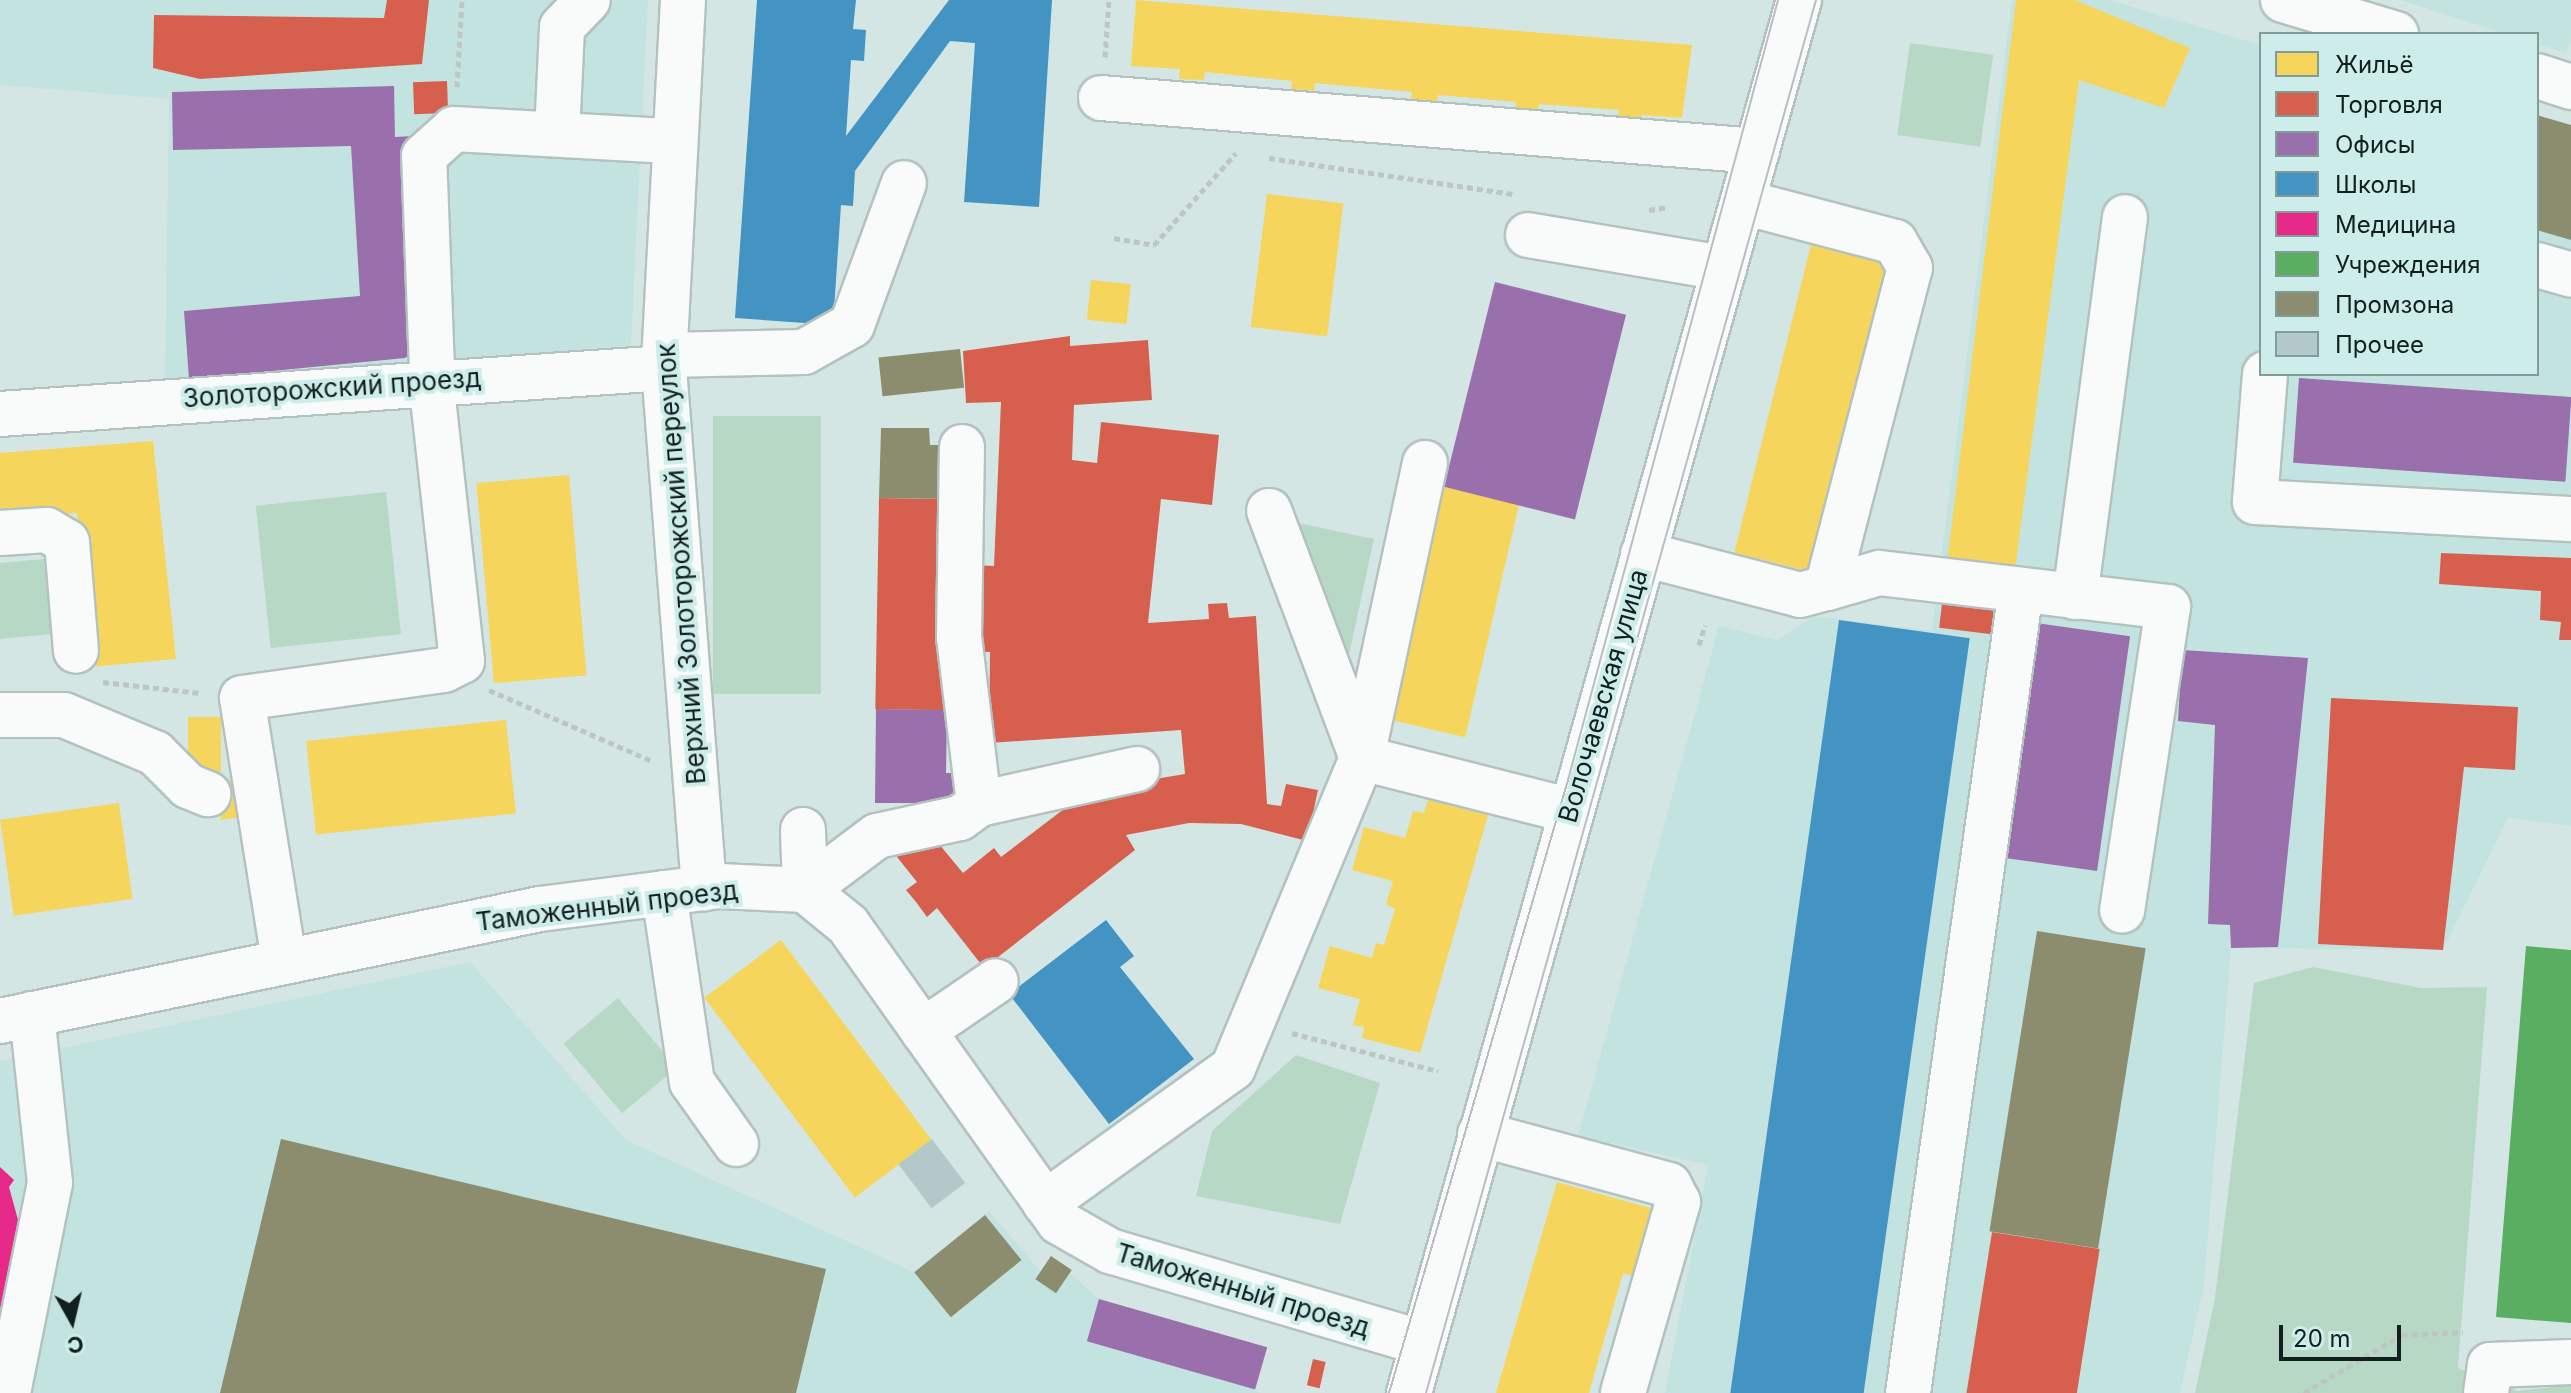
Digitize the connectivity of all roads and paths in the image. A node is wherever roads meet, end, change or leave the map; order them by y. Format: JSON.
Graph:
{"nodes":[{"id":1,"x":462,"y":0,"type":"edge"},
{"id":2,"x":588,"y":0,"type":"edge"},
{"id":3,"x":683,"y":0,"type":"edge"},
{"id":4,"x":1109,"y":0,"type":"edge"},
{"id":5,"x":1799,"y":0,"type":"edge"},
{"id":6,"x":2283,"y":0,"type":"edge"},
{"id":7,"x":2389,"y":32,"type":"edge"},
{"id":8,"x":2539,"y":77,"type":"edge"},
{"id":9,"x":2571,"y":87,"type":"edge"},
{"id":10,"x":1101,"y":98,"type":"joint"},
{"id":11,"x":454,"y":129,"type":"junction"},
{"id":12,"x":557,"y":134,"type":"junction"},
{"id":13,"x":671,"y":141,"type":"junction"},
{"id":14,"x":1757,"y":151,"type":"junction"},
{"id":15,"x":904,"y":183,"type":"dead end"},
{"id":16,"x":1743,"y":202,"type":"junction"},
{"id":17,"x":1668,"y":207,"type":"dead end"},
{"id":18,"x":1643,"y":210,"type":"dead end"},
{"id":19,"x":1524,"y":215,"type":"joint"},
{"id":20,"x":2125,"y":217,"type":"dead end"},
{"id":21,"x":1114,"y":238,"type":"dead end"},
{"id":22,"x":2539,"y":266,"type":"edge"},
{"id":23,"x":1724,"y":268,"type":"junction"},
{"id":24,"x":2571,"y":275,"type":"edge"},
{"id":25,"x":664,"y":361,"type":"junction"},
{"id":26,"x":2265,"y":376,"type":"edge"},
{"id":27,"x":432,"y":379,"type":"junction"},
{"id":28,"x":0,"y":414,"type":"edge"},
{"id":29,"x":962,"y":447,"type":"dead end"},
{"id":30,"x":1425,"y":463,"type":"dead end"},
{"id":31,"x":1269,"y":511,"type":"dead end"},
{"id":32,"x":2571,"y":519,"type":"edge"},
{"id":33,"x":0,"y":533,"type":"edge"},
{"id":34,"x":1643,"y":554,"type":"junction"},
{"id":35,"x":1827,"y":588,"type":"junction"},
{"id":36,"x":2021,"y":590,"type":"junction"},
{"id":37,"x":2075,"y":597,"type":"junction"},
{"id":38,"x":1705,"y":625,"type":"dead end"},
{"id":39,"x":1699,"y":645,"type":"dead end"},
{"id":40,"x":76,"y":651,"type":"joint"},
{"id":41,"x":444,"y":670,"type":"junction"},
{"id":42,"x":242,"y":698,"type":"junction"},
{"id":43,"x":0,"y":715,"type":"edge"},
{"id":44,"x":1362,"y":758,"type":"junction"},
{"id":45,"x":1137,"y":769,"type":"dead end"},
{"id":46,"x":696,"y":780,"type":"junction"},
{"id":47,"x":208,"y":794,"type":"dead end"},
{"id":48,"x":979,"y":804,"type":"junction"},
{"id":49,"x":1571,"y":811,"type":"junction"},
{"id":50,"x":803,"y":830,"type":"dead end"},
{"id":51,"x":684,"y":890,"type":"junction"},
{"id":52,"x":805,"y":890,"type":"junction"},
{"id":53,"x":2122,"y":911,"type":"dead end"},
{"id":54,"x":284,"y":960,"type":"junction"},
{"id":55,"x":996,"y":981,"type":"dead end"},
{"id":56,"x":16,"y":1018,"type":"edge"},
{"id":57,"x":1252,"y":1022,"type":"junction"},
{"id":58,"x":923,"y":1031,"type":"junction"},
{"id":59,"x":1438,"y":1071,"type":"dead end"},
{"id":60,"x":1480,"y":1134,"type":"junction"},
{"id":61,"x":736,"y":1144,"type":"dead end"},
{"id":62,"x":1045,"y":1203,"type":"junction"},
{"id":63,"x":2469,"y":1332,"type":"dead end"},
{"id":64,"x":1422,"y":1343,"type":"junction"},
{"id":65,"x":2571,"y":1362,"type":"edge"},
{"id":66,"x":8,"y":1393,"type":"edge"},
{"id":67,"x":1409,"y":1393,"type":"edge"},
{"id":68,"x":1623,"y":1393,"type":"edge"},
{"id":69,"x":1908,"y":1393,"type":"edge"},
{"id":70,"x":2304,"y":1393,"type":"edge"},
{"id":71,"x":2486,"y":1393,"type":"edge"}],
"edges":[{"from":1,"to":11,"type":"path"},
{"from":2,"to":12,"type":"street"},
{"from":3,"to":13,"type":"street","name":"Верхний Золоторожский переулок"},
{"from":4,"to":10,"type":"path"},
{"from":5,"to":14,"type":"street","name":"Волочаевская улица"},
{"from":6,"to":7,"type":"street"},
{"from":8,"to":9,"type":"street"},
{"from":10,"to":14,"type":"street"},
{"from":11,"to":12,"type":"street"},
{"from":11,"to":27,"type":"street"},
{"from":12,"to":13,"type":"street"},
{"from":13,"to":25,"type":"street","name":"Верхний Золоторожский переулок"},
{"from":14,"to":16,"type":"street","name":"Волочаевская улица"},
{"from":15,"to":25,"type":"street","name":"Золоторожский проезд"},
{"from":16,"to":23,"type":"street","name":"Волочаевская улица"},
{"from":16,"to":35,"type":"street"},
{"from":17,"to":18,"type":"path"},
{"from":19,"to":21,"type":"path"},
{"from":19,"to":23,"type":"street"},
{"from":20,"to":37,"type":"street"},
{"from":22,"to":24,"type":"street"},
{"from":23,"to":34,"type":"street","name":"Волочаевская улица"},
{"from":25,"to":27,"type":"street","name":"Золоторожский проезд"},
{"from":25,"to":46,"type":"street","name":"Верхний Золоторожский переулок"},
{"from":26,"to":32,"type":"street"},
{"from":27,"to":28,"type":"street","name":"Золоторожский проезд"},
{"from":27,"to":41,"type":"street"},
{"from":29,"to":48,"type":"street"},
{"from":30,"to":44,"type":"street"},
{"from":31,"to":44,"type":"street"},
{"from":33,"to":40,"type":"street"},
{"from":34,"to":35,"type":"street"},
{"from":34,"to":49,"type":"street","name":"Волочаевская улица"},
{"from":35,"to":36,"type":"street"},
{"from":36,"to":37,"type":"street"},
{"from":36,"to":69,"type":"street"},
{"from":37,"to":53,"type":"street"},
{"from":38,"to":39,"type":"path"},
{"from":40,"to":42,"type":"path"},
{"from":41,"to":42,"type":"street"},
{"from":41,"to":46,"type":"path"},
{"from":42,"to":54,"type":"street"},
{"from":43,"to":47,"type":"street"},
{"from":44,"to":49,"type":"street"},
{"from":44,"to":57,"type":"street"},
{"from":45,"to":48,"type":"street"},
{"from":46,"to":51,"type":"street","name":"Верхний Золоторожский переулок"},
{"from":48,"to":52,"type":"street"},
{"from":49,"to":60,"type":"street","name":"Волочаевская улица"},
{"from":50,"to":52,"type":"street"},
{"from":51,"to":52,"type":"street","name":"Таможенный проезд"},
{"from":51,"to":54,"type":"street","name":"Таможенный проезд"},
{"from":51,"to":61,"type":"street","name":"Верхний Золоторожский переулок"},
{"from":52,"to":58,"type":"street","name":"Таможенный проезд"},
{"from":54,"to":56,"type":"street","name":"Таможенный проезд"},
{"from":55,"to":58,"type":"street"},
{"from":56,"to":66,"type":"street"},
{"from":57,"to":59,"type":"path"},
{"from":57,"to":62,"type":"street"},
{"from":58,"to":62,"type":"street","name":"Таможенный проезд"},
{"from":60,"to":64,"type":"street","name":"Волочаевская улица"},
{"from":60,"to":68,"type":"street"},
{"from":62,"to":64,"type":"street","name":"Таможенный проезд"},
{"from":63,"to":70,"type":"path"},
{"from":64,"to":67,"type":"street","name":"Волочаевская улица"},
{"from":65,"to":71,"type":"street"}]}
